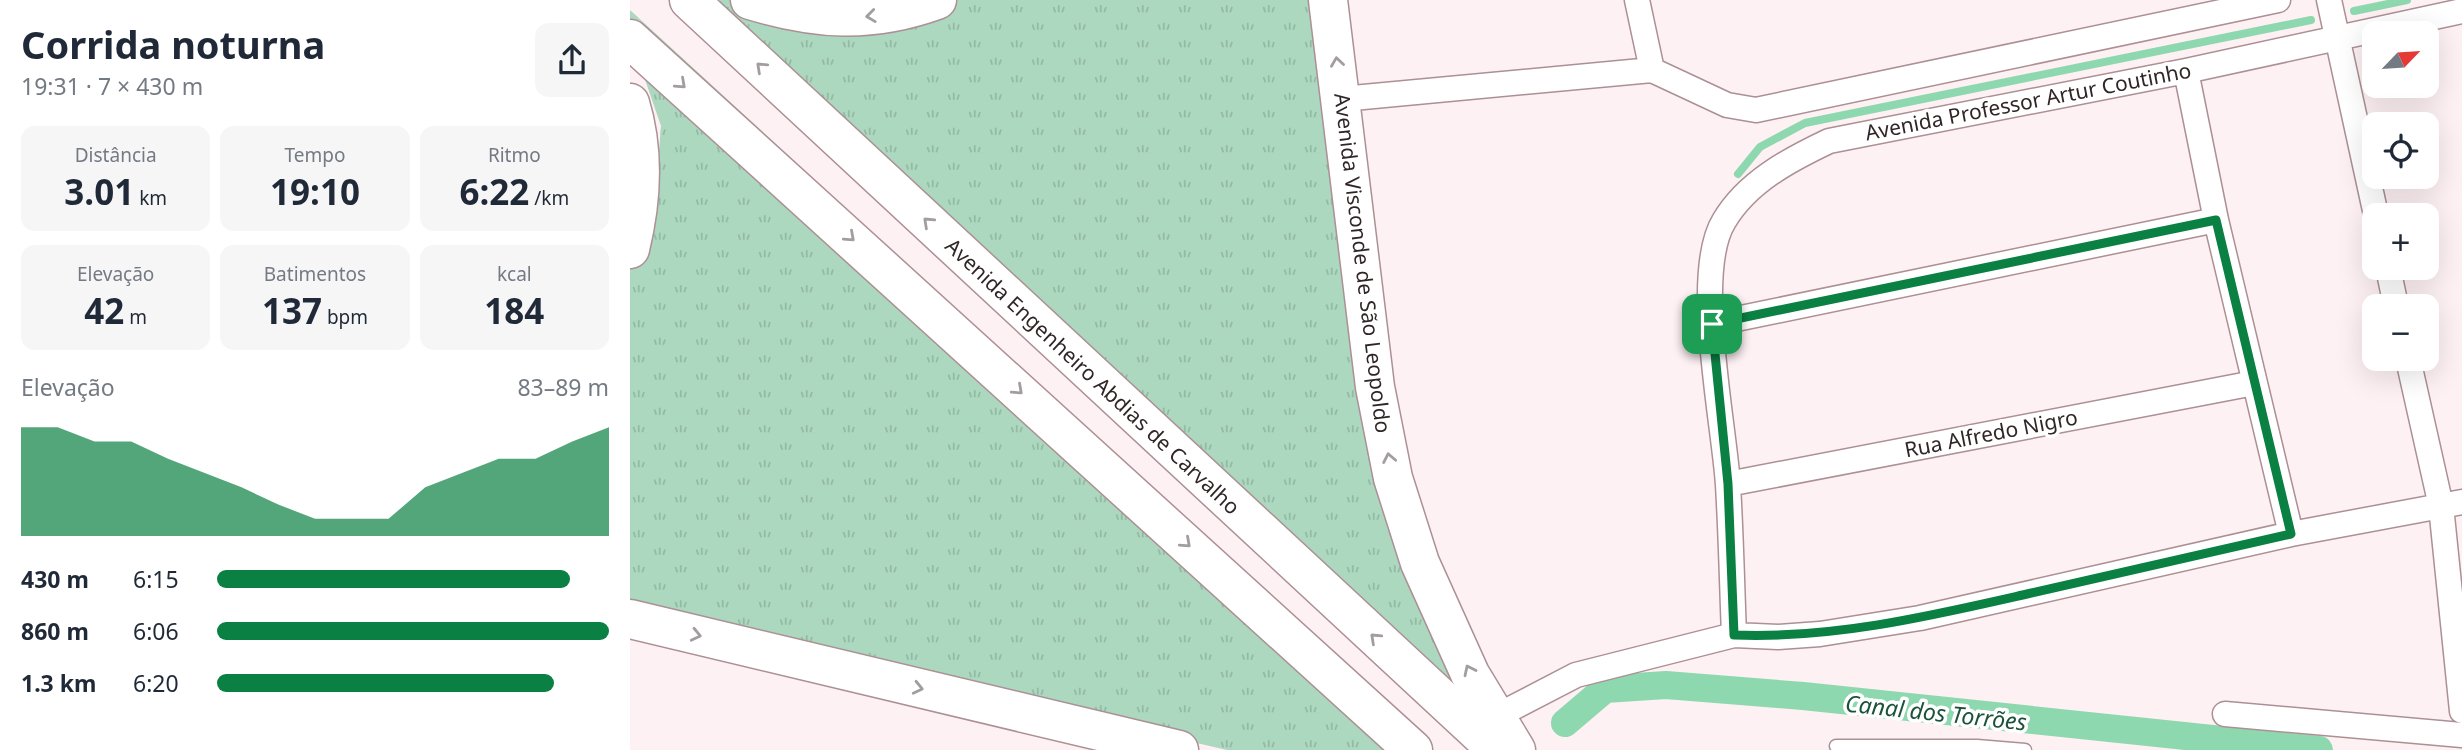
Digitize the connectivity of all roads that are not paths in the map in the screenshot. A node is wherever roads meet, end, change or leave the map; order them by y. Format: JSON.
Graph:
{"nodes":[{"id":1,"x":689,"y":0,"type":"edge"},
{"id":2,"x":750,"y":0,"type":"edge"},
{"id":3,"x":937,"y":0,"type":"edge"},
{"id":4,"x":1328,"y":0,"type":"edge"},
{"id":5,"x":1637,"y":0,"type":"edge"},
{"id":6,"x":2277,"y":0,"type":"edge"},
{"id":7,"x":2329,"y":0,"type":"edge"},
{"id":8,"x":2169,"y":10,"type":"edge"},
{"id":9,"x":2462,"y":10,"type":"edge"},
{"id":10,"x":2336,"y":36,"type":"junction"},
{"id":11,"x":630,"y":39,"type":"edge"},
{"id":12,"x":1652,"y":70,"type":"junction"},
{"id":13,"x":2186,"y":71,"type":"junction"},
{"id":14,"x":1342,"y":99,"type":"junction"},
{"id":15,"x":630,"y":103,"type":"edge"},
{"id":16,"x":2373,"y":203,"type":"edge"},
{"id":17,"x":2216,"y":220,"type":"junction"},
{"id":18,"x":630,"y":249,"type":"edge"},
{"id":19,"x":1712,"y":324,"type":"junction"},
{"id":20,"x":2412,"y":371,"type":"edge"},
{"id":21,"x":2254,"y":383,"type":"junction"},
{"id":22,"x":1728,"y":484,"type":"junction"},
{"id":23,"x":2452,"y":504,"type":"edge"},
{"id":24,"x":2291,"y":534,"type":"junction"},
{"id":25,"x":630,"y":619,"type":"edge"},
{"id":26,"x":1734,"y":635,"type":"junction"},
{"id":27,"x":2462,"y":711,"type":"edge"},
{"id":28,"x":2225,"y":714,"type":"dead end"},
{"id":29,"x":1496,"y":733,"type":"edge"},
{"id":30,"x":2462,"y":735,"type":"edge"},
{"id":31,"x":1836,"y":746,"type":"dead end"},
{"id":32,"x":1976,"y":748,"type":"edge"},
{"id":33,"x":1179,"y":750,"type":"edge"},
{"id":34,"x":1413,"y":750,"type":"edge"},
{"id":35,"x":1516,"y":750,"type":"edge"},
{"id":36,"x":2025,"y":750,"type":"edge"}],
"edges":[{"from":29,"to":1,"type":"main road","name":"Avenida Engenheiro Abdias de Carvalho","one_way":true},
{"from":3,"to":2,"type":"main road","one_way":true},
{"from":14,"to":4,"type":"main road","name":"Avenida Visconde de São Leopoldo","one_way":true},
{"from":5,"to":12,"type":"street"},
{"from":6,"to":8,"type":"street"},
{"from":7,"to":10,"type":"street"},
{"from":8,"to":12,"type":"street"},
{"from":9,"to":10,"type":"street","name":"Avenida Professor Artur Coutinho"},
{"from":10,"to":13,"type":"street","name":"Avenida Professor Artur Coutinho"},
{"from":10,"to":16,"type":"street"},
{"from":11,"to":34,"type":"main road","one_way":true},
{"from":12,"to":14,"type":"street"},
{"from":13,"to":17,"type":"street"},
{"from":13,"to":19,"type":"street","name":"Avenida Professor Artur Coutinho"},
{"from":29,"to":14,"type":"main road","name":"Avenida Visconde de São Leopoldo","one_way":true},
{"from":15,"to":18,"type":"main road"},
{"from":17,"to":19,"type":"street"},
{"from":17,"to":21,"type":"street"},
{"from":19,"to":22,"type":"street","name":"Avenida Professor Artur Coutinho"},
{"from":20,"to":23,"type":"street"},
{"from":21,"to":22,"type":"street","name":"Rua Alfredo Nigro"},
{"from":21,"to":24,"type":"street"},
{"from":22,"to":26,"type":"street","name":"Avenida Professor Artur Coutinho"},
{"from":23,"to":24,"type":"street"},
{"from":23,"to":27,"type":"street"},
{"from":24,"to":26,"type":"street"},
{"from":25,"to":33,"type":"main road","one_way":true},
{"from":26,"to":29,"type":"street"},
{"from":28,"to":30,"type":"street"},
{"from":29,"to":35,"type":"main road","name":"Avenida Visconde de São Leopoldo"},
{"from":31,"to":32,"type":"lane"},
{"from":32,"to":36,"type":"lane"}]}
